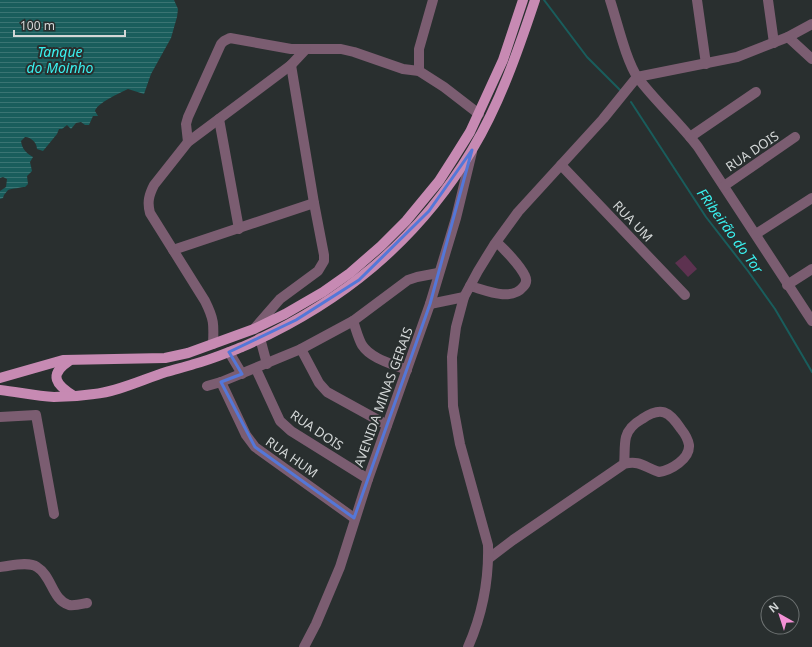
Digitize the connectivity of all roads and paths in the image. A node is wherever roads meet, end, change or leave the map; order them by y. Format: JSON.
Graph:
{"nodes":[{"id":1,"x":432,"y":0,"type":"edge"},
{"id":2,"x":523,"y":0,"type":"edge"},
{"id":3,"x":535,"y":0,"type":"edge"},
{"id":4,"x":610,"y":0,"type":"edge"},
{"id":5,"x":696,"y":0,"type":"edge"},
{"id":6,"x":768,"y":0,"type":"edge"},
{"id":7,"x":812,"y":24,"type":"edge"},
{"id":8,"x":788,"y":37,"type":"junction"},
{"id":9,"x":774,"y":43,"type":"junction"},
{"id":10,"x":306,"y":49,"type":"junction"},
{"id":11,"x":812,"y":59,"type":"edge"},
{"id":12,"x":706,"y":64,"type":"junction"},
{"id":13,"x":291,"y":65,"type":"junction"},
{"id":14,"x":420,"y":71,"type":"junction"},
{"id":15,"x":637,"y":77,"type":"junction"},
{"id":16,"x":756,"y":92,"type":"dead end"},
{"id":17,"x":479,"y":114,"type":"junction"},
{"id":18,"x":219,"y":119,"type":"junction"},
{"id":19,"x":690,"y":137,"type":"junction"},
{"id":20,"x":795,"y":137,"type":"dead end"},
{"id":21,"x":188,"y":142,"type":"junction"},
{"id":22,"x":472,"y":150,"type":"junction"},
{"id":23,"x":561,"y":165,"type":"junction"},
{"id":24,"x":724,"y":186,"type":"junction"},
{"id":25,"x":812,"y":198,"type":"edge"},
{"id":26,"x":314,"y":203,"type":"junction"},
{"id":27,"x":238,"y":229,"type":"junction"},
{"id":28,"x":756,"y":234,"type":"junction"},
{"id":29,"x":497,"y":242,"type":"junction"},
{"id":30,"x":173,"y":250,"type":"junction"},
{"id":31,"x":812,"y":268,"type":"edge"},
{"id":32,"x":438,"y":273,"type":"junction"},
{"id":33,"x":788,"y":285,"type":"junction"},
{"id":34,"x":470,"y":286,"type":"junction"},
{"id":35,"x":685,"y":295,"type":"dead end"},
{"id":36,"x":464,"y":297,"type":"junction"},
{"id":37,"x":430,"y":304,"type":"junction"},
{"id":38,"x":353,"y":321,"type":"junction"},
{"id":39,"x":812,"y":321,"type":"edge"},
{"id":40,"x":254,"y":329,"type":"junction"},
{"id":41,"x":260,"y":338,"type":"junction"},
{"id":42,"x":213,"y":344,"type":"junction"},
{"id":43,"x":301,"y":349,"type":"junction"},
{"id":44,"x":229,"y":352,"type":"junction"},
{"id":45,"x":71,"y":360,"type":"junction"},
{"id":46,"x":267,"y":364,"type":"junction"},
{"id":47,"x":256,"y":369,"type":"junction"},
{"id":48,"x":407,"y":370,"type":"junction"},
{"id":49,"x":242,"y":374,"type":"junction"},
{"id":50,"x":0,"y":378,"type":"edge"},
{"id":51,"x":221,"y":382,"type":"junction"},
{"id":52,"x":207,"y":386,"type":"dead end"},
{"id":53,"x":0,"y":390,"type":"edge"},
{"id":54,"x":74,"y":396,"type":"junction"},
{"id":55,"x":0,"y":417,"type":"edge"},
{"id":56,"x":387,"y":425,"type":"junction"},
{"id":57,"x":624,"y":464,"type":"junction"},
{"id":58,"x":368,"y":479,"type":"junction"},
{"id":59,"x":54,"y":514,"type":"dead end"},
{"id":60,"x":354,"y":518,"type":"junction"},
{"id":61,"x":488,"y":559,"type":"junction"},
{"id":62,"x":0,"y":567,"type":"edge"},
{"id":63,"x":88,"y":603,"type":"dead end"},
{"id":64,"x":304,"y":647,"type":"edge"},
{"id":65,"x":468,"y":647,"type":"edge"}],
"edges":[{"from":1,"to":14,"type":"street"},
{"from":2,"to":17,"type":"main road"},
{"from":3,"to":22,"type":"main road"},
{"from":4,"to":15,"type":"street"},
{"from":5,"to":12,"type":"street"},
{"from":6,"to":9,"type":"street"},
{"from":7,"to":8,"type":"street"},
{"from":8,"to":9,"type":"street"},
{"from":8,"to":11,"type":"street"},
{"from":9,"to":12,"type":"street"},
{"from":10,"to":13,"type":"street"},
{"from":10,"to":14,"type":"street"},
{"from":10,"to":21,"type":"street"},
{"from":12,"to":15,"type":"street"},
{"from":13,"to":18,"type":"street"},
{"from":13,"to":26,"type":"street"},
{"from":14,"to":17,"type":"street"},
{"from":15,"to":19,"type":"street"},
{"from":15,"to":23,"type":"street"},
{"from":16,"to":19,"type":"street"},
{"from":17,"to":40,"type":"main road"},
{"from":18,"to":21,"type":"street"},
{"from":18,"to":27,"type":"street"},
{"from":19,"to":24,"type":"street"},
{"from":20,"to":24,"type":"street","name":"RUA DOIS"},
{"from":21,"to":30,"type":"street"},
{"from":22,"to":32,"type":"street","name":"AVENIDA MINAS GERAIS"},
{"from":22,"to":41,"type":"main road"},
{"from":23,"to":29,"type":"street"},
{"from":23,"to":35,"type":"street","name":"RUA UM"},
{"from":24,"to":28,"type":"street"},
{"from":25,"to":28,"type":"street"},
{"from":26,"to":27,"type":"street"},
{"from":26,"to":40,"type":"street"},
{"from":27,"to":30,"type":"street"},
{"from":28,"to":33,"type":"street"},
{"from":29,"to":34,"type":"street"},
{"from":29,"to":34,"type":"street"},
{"from":30,"to":42,"type":"street"},
{"from":31,"to":33,"type":"street"},
{"from":32,"to":37,"type":"street","name":"AVENIDA MINAS GERAIS"},
{"from":32,"to":38,"type":"street"},
{"from":33,"to":39,"type":"street"},
{"from":34,"to":36,"type":"street"},
{"from":36,"to":37,"type":"street"},
{"from":36,"to":61,"type":"street"},
{"from":37,"to":48,"type":"street","name":"AVENIDA MINAS GERAIS"},
{"from":38,"to":43,"type":"street"},
{"from":38,"to":48,"type":"street"},
{"from":40,"to":42,"type":"main road"},
{"from":41,"to":44,"type":"main road"},
{"from":41,"to":46,"type":"street"},
{"from":42,"to":45,"type":"main road"},
{"from":43,"to":46,"type":"street"},
{"from":43,"to":56,"type":"street"},
{"from":44,"to":49,"type":"street"},
{"from":44,"to":54,"type":"main road"},
{"from":45,"to":50,"type":"main road"},
{"from":45,"to":54,"type":"main road"},
{"from":46,"to":47,"type":"street"},
{"from":47,"to":49,"type":"street"},
{"from":47,"to":58,"type":"street","name":"RUA DOIS"},
{"from":48,"to":56,"type":"street","name":"AVENIDA MINAS GERAIS"},
{"from":49,"to":51,"type":"street"},
{"from":51,"to":52,"type":"street"},
{"from":51,"to":60,"type":"street","name":"RUA HUM"},
{"from":53,"to":54,"type":"main road"},
{"from":55,"to":59,"type":"street"},
{"from":56,"to":58,"type":"street","name":"AVENIDA MINAS GERAIS"},
{"from":57,"to":57,"type":"street"},
{"from":57,"to":61,"type":"street"},
{"from":58,"to":60,"type":"street","name":"AVENIDA MINAS GERAIS"},
{"from":60,"to":64,"type":"street","name":"AVENIDA MINAS GERAIS"},
{"from":61,"to":65,"type":"street"},
{"from":62,"to":63,"type":"street"}]}
